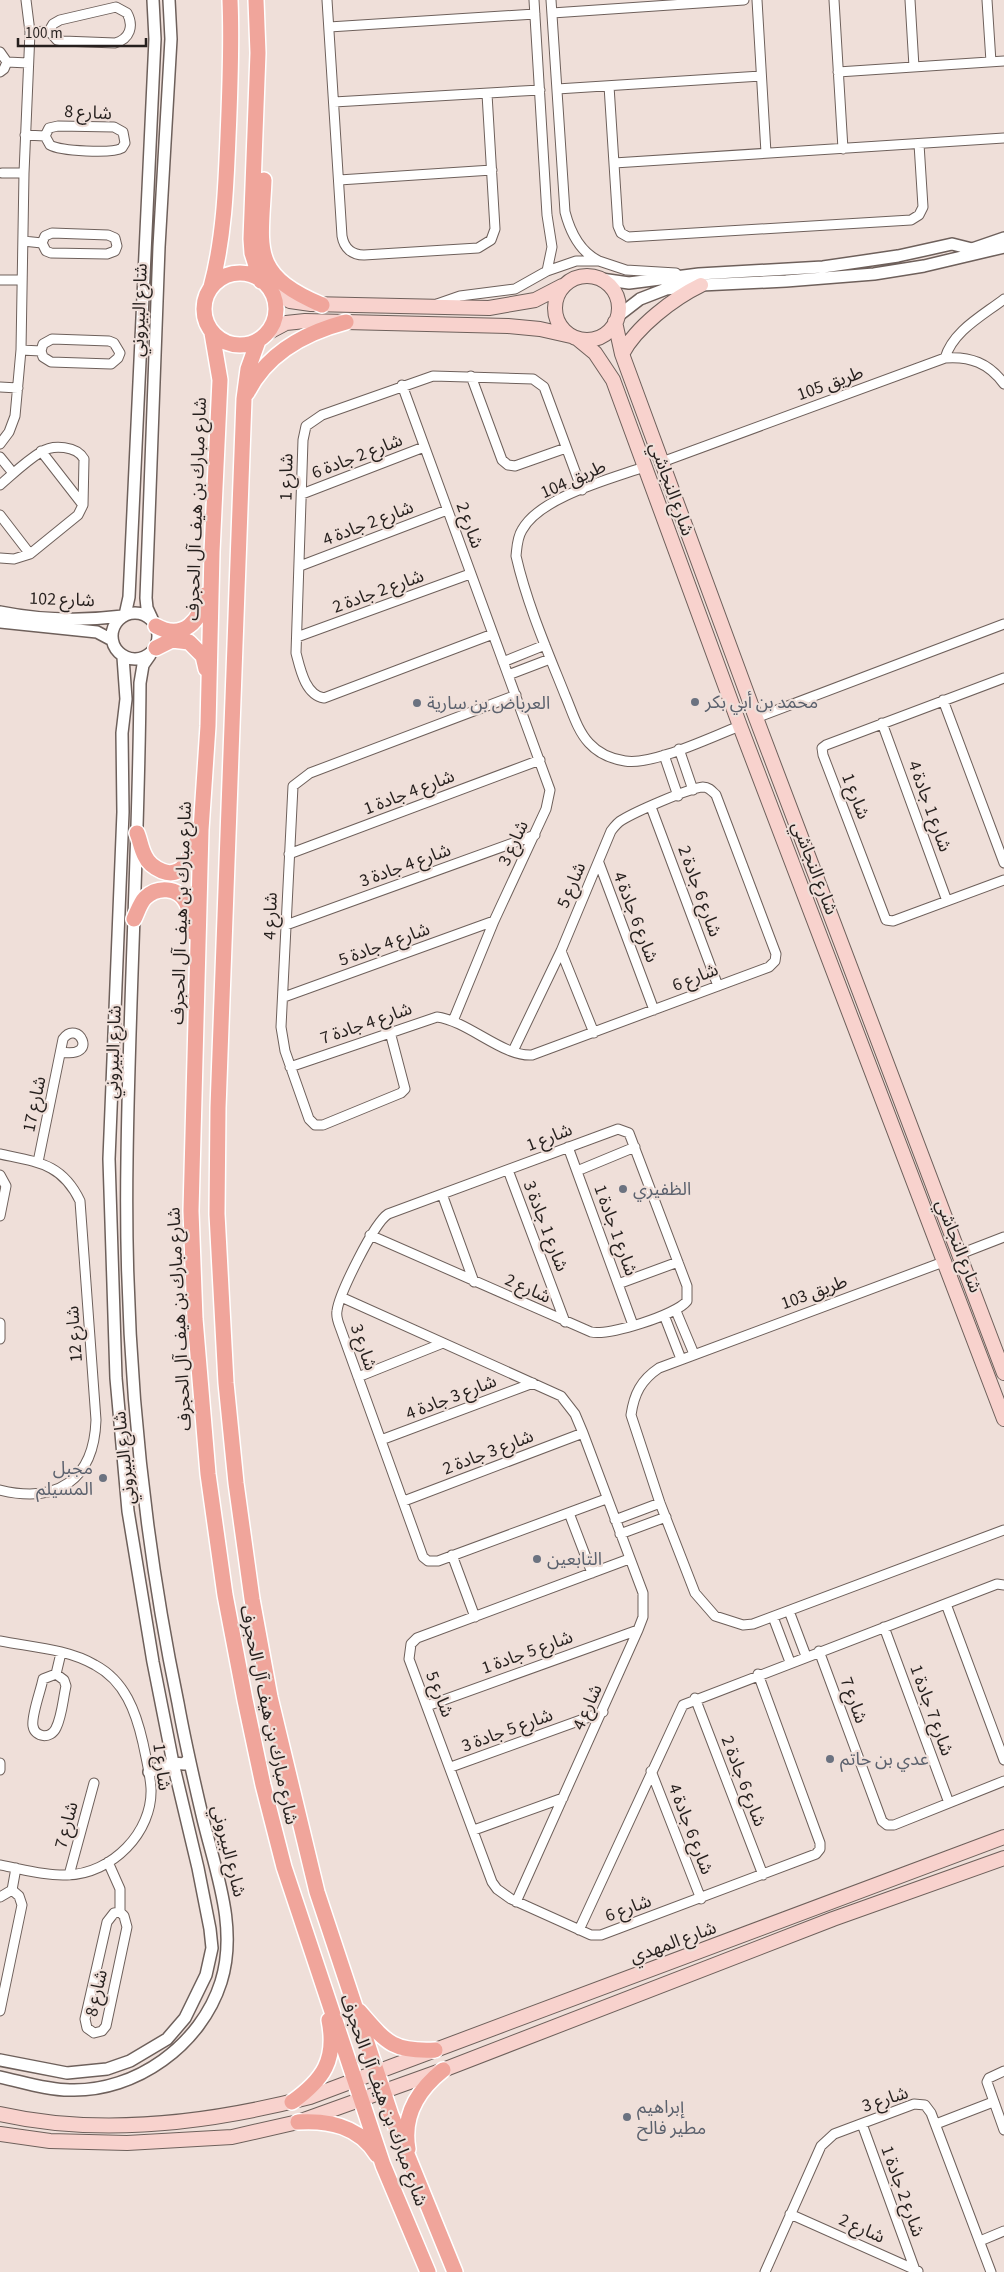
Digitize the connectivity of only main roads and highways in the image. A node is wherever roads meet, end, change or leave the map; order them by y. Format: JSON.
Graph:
{"nodes":[{"id":1,"x":230,"y":0,"type":"edge"},
{"id":2,"x":256,"y":0,"type":"edge"},
{"id":3,"x":256,"y":112,"type":"junction"},
{"id":4,"x":700,"y":280,"type":"road end"},
{"id":5,"x":266,"y":286,"type":"junction"},
{"id":6,"x":562,"y":286,"type":"junction"},
{"id":7,"x":211,"y":287,"type":"junction"},
{"id":8,"x":322,"y":305,"type":"junction"},
{"id":9,"x":616,"y":319,"type":"junction"},
{"id":10,"x":346,"y":322,"type":"junction"},
{"id":11,"x":212,"y":334,"type":"junction"},
{"id":12,"x":264,"y":336,"type":"junction"},
{"id":13,"x":574,"y":337,"type":"junction"},
{"id":14,"x":622,"y":354,"type":"junction"},
{"id":15,"x":244,"y":399,"type":"junction"},
{"id":16,"x":694,"y":550,"type":"junction"},
{"id":17,"x":212,"y":552,"type":"junction"},
{"id":18,"x":677,"y":556,"type":"junction"},
{"id":19,"x":703,"y":574,"type":"junction"},
{"id":20,"x":686,"y":580,"type":"junction"},
{"id":21,"x":154,"y":623,"type":"road end"},
{"id":22,"x":153,"y":651,"type":"road end"},
{"id":23,"x":208,"y":726,"type":"junction"},
{"id":24,"x":202,"y":830,"type":"junction"},
{"id":25,"x":137,"y":833,"type":"road end"},
{"id":26,"x":134,"y":919,"type":"road end"},
{"id":27,"x":198,"y":953,"type":"junction"},
{"id":28,"x":910,"y":1121,"type":"junction"},
{"id":29,"x":893,"y":1125,"type":"junction"},
{"id":30,"x":919,"y":1146,"type":"junction"},
{"id":31,"x":902,"y":1150,"type":"junction"},
{"id":32,"x":193,"y":1154,"type":"junction"},
{"id":33,"x":217,"y":1165,"type":"junction"},
{"id":34,"x":195,"y":1319,"type":"junction"},
{"id":35,"x":994,"y":1346,"type":"junction"},
{"id":36,"x":979,"y":1351,"type":"junction"},
{"id":37,"x":1004,"y":1373,"type":"edge"},
{"id":38,"x":989,"y":1380,"type":"junction"},
{"id":39,"x":226,"y":1389,"type":"junction"},
{"id":40,"x":1004,"y":1419,"type":"edge"},
{"id":41,"x":1004,"y":1837,"type":"edge"},
{"id":42,"x":1004,"y":1858,"type":"edge"},
{"id":43,"x":884,"y":1882,"type":"junction"},
{"id":44,"x":832,"y":1902,"type":"junction"},
{"id":45,"x":874,"y":1905,"type":"junction"},
{"id":46,"x":820,"y":1924,"type":"junction"},
{"id":47,"x":319,"y":1975,"type":"junction"},
{"id":48,"x":356,"y":2007,"type":"junction"},
{"id":49,"x":435,"y":2050,"type":"junction"},
{"id":50,"x":443,"y":2070,"type":"junction"},
{"id":51,"x":376,"y":2073,"type":"junction"},
{"id":52,"x":355,"y":2081,"type":"junction"},
{"id":53,"x":382,"y":2091,"type":"junction"},
{"id":54,"x":360,"y":2099,"type":"junction"},
{"id":55,"x":292,"y":2102,"type":"junction"},
{"id":56,"x":0,"y":2114,"type":"edge"},
{"id":57,"x":298,"y":2122,"type":"junction"},
{"id":58,"x":0,"y":2134,"type":"edge"},
{"id":59,"x":383,"y":2165,"type":"junction"},
{"id":60,"x":411,"y":2168,"type":"junction"},
{"id":61,"x":428,"y":2272,"type":"edge"},
{"id":62,"x":456,"y":2272,"type":"edge"}],
"edges":[{"from":1,"to":7,"type":"main road"},
{"from":2,"to":3,"type":"main road"},
{"from":3,"to":5,"type":"main road"},
{"from":3,"to":8,"type":"main road"},
{"from":4,"to":14,"type":"main road"},
{"from":5,"to":7,"type":"main road"},
{"from":5,"to":8,"type":"main road"},
{"from":5,"to":12,"type":"main road"},
{"from":6,"to":8,"type":"main road"},
{"from":6,"to":9,"type":"main road"},
{"from":6,"to":13,"type":"main road"},
{"from":7,"to":11,"type":"main road"},
{"from":9,"to":13,"type":"main road"},
{"from":9,"to":14,"type":"main road","name":"شارع النجاشي"},
{"from":10,"to":12,"type":"main road"},
{"from":10,"to":13,"type":"main road"},
{"from":10,"to":15,"type":"main road"},
{"from":11,"to":12,"type":"main road"},
{"from":11,"to":17,"type":"main road","name":"شارع مبارك بن هيف آل الحجرف"},
{"from":12,"to":15,"type":"main road","name":"شارع مبارك بن هيف آل الحجرف"},
{"from":13,"to":18,"type":"main road","name":"شارع النجاشي"},
{"from":14,"to":16,"type":"main road","name":"شارع النجاشي"},
{"from":15,"to":33,"type":"main road","name":"شارع مبارك بن هيف آل الحجرف"},
{"from":16,"to":18,"type":"main road"},
{"from":16,"to":19,"type":"main road","name":"شارع النجاشي"},
{"from":17,"to":21,"type":"main road"},
{"from":17,"to":23,"type":"main road","name":"شارع مبارك بن هيف آل الحجرف"},
{"from":18,"to":20,"type":"main road","name":"شارع النجاشي"},
{"from":19,"to":20,"type":"main road"},
{"from":19,"to":28,"type":"main road","name":"شارع النجاشي"},
{"from":20,"to":29,"type":"main road","name":"شارع النجاشي"},
{"from":22,"to":23,"type":"main road"},
{"from":23,"to":24,"type":"main road","name":"شارع مبارك بن هيف آل الحجرف"},
{"from":24,"to":25,"type":"main road"},
{"from":24,"to":27,"type":"main road","name":"شارع مبارك بن هيف آل الحجرف"},
{"from":26,"to":27,"type":"main road"},
{"from":27,"to":32,"type":"main road","name":"شارع مبارك بن هيف آل الحجرف"},
{"from":28,"to":29,"type":"main road"},
{"from":28,"to":30,"type":"main road","name":"شارع النجاشي"},
{"from":29,"to":31,"type":"main road","name":"شارع النجاشي"},
{"from":30,"to":31,"type":"main road"},
{"from":30,"to":35,"type":"main road","name":"شارع النجاشي"},
{"from":31,"to":36,"type":"main road","name":"شارع النجاشي"},
{"from":32,"to":33,"type":"main road"},
{"from":32,"to":34,"type":"main road","name":"شارع مبارك بن هيف آل الحجرف"},
{"from":33,"to":39,"type":"main road","name":"شارع مبارك بن هيف آل الحجرف"},
{"from":34,"to":39,"type":"main road"},
{"from":34,"to":47,"type":"main road","name":"شارع مبارك بن هيف آل الحجرف"},
{"from":35,"to":36,"type":"main road"},
{"from":35,"to":37,"type":"main road","name":"شارع النجاشي"},
{"from":36,"to":38,"type":"main road","name":"شارع النجاشي"},
{"from":37,"to":38,"type":"main road"},
{"from":38,"to":40,"type":"main road","name":"شارع النجاشي"},
{"from":39,"to":48,"type":"main road","name":"شارع مبارك بن هيف آل الحجرف"},
{"from":41,"to":43,"type":"main road","name":"شارع المهدي"},
{"from":42,"to":45,"type":"main road","name":"شارع المهدي"},
{"from":43,"to":44,"type":"main road","name":"شارع المهدي"},
{"from":43,"to":45,"type":"main road"},
{"from":44,"to":46,"type":"main road"},
{"from":44,"to":49,"type":"main road","name":"شارع المهدي"},
{"from":45,"to":46,"type":"main road","name":"شارع المهدي"},
{"from":46,"to":50,"type":"main road","name":"شارع المهدي"},
{"from":47,"to":52,"type":"main road","name":"شارع مبارك بن هيف آل الحجرف"},
{"from":47,"to":55,"type":"main road"},
{"from":48,"to":49,"type":"main road"},
{"from":48,"to":51,"type":"main road","name":"شارع مبارك بن هيف آل الحجرف"},
{"from":49,"to":51,"type":"main road","name":"شارع المهدي"},
{"from":50,"to":53,"type":"main road","name":"شارع المهدي"},
{"from":50,"to":60,"type":"main road"},
{"from":51,"to":52,"type":"main road","name":"شارع المهدي"},
{"from":51,"to":53,"type":"main road","name":"شارع مبارك بن هيف آل الحجرف"},
{"from":52,"to":54,"type":"main road","name":"شارع مبارك بن هيف آل الحجرف"},
{"from":52,"to":55,"type":"main road","name":"شارع المهدي"},
{"from":53,"to":54,"type":"main road","name":"شارع المهدي"},
{"from":53,"to":60,"type":"main road","name":"شارع مبارك بن هيف آل الحجرف"},
{"from":54,"to":57,"type":"main road","name":"شارع المهدي"},
{"from":54,"to":59,"type":"main road","name":"شارع مبارك بن هيف آل الحجرف"},
{"from":55,"to":56,"type":"main road","name":"شارع المهدي"},
{"from":57,"to":58,"type":"main road","name":"شارع المهدي"},
{"from":57,"to":59,"type":"main road"},
{"from":59,"to":61,"type":"main road","name":"شارع مبارك بن هيف آل الحجرف"},
{"from":60,"to":62,"type":"main road","name":"شارع مبارك بن هيف آل الحجرف"}]}
